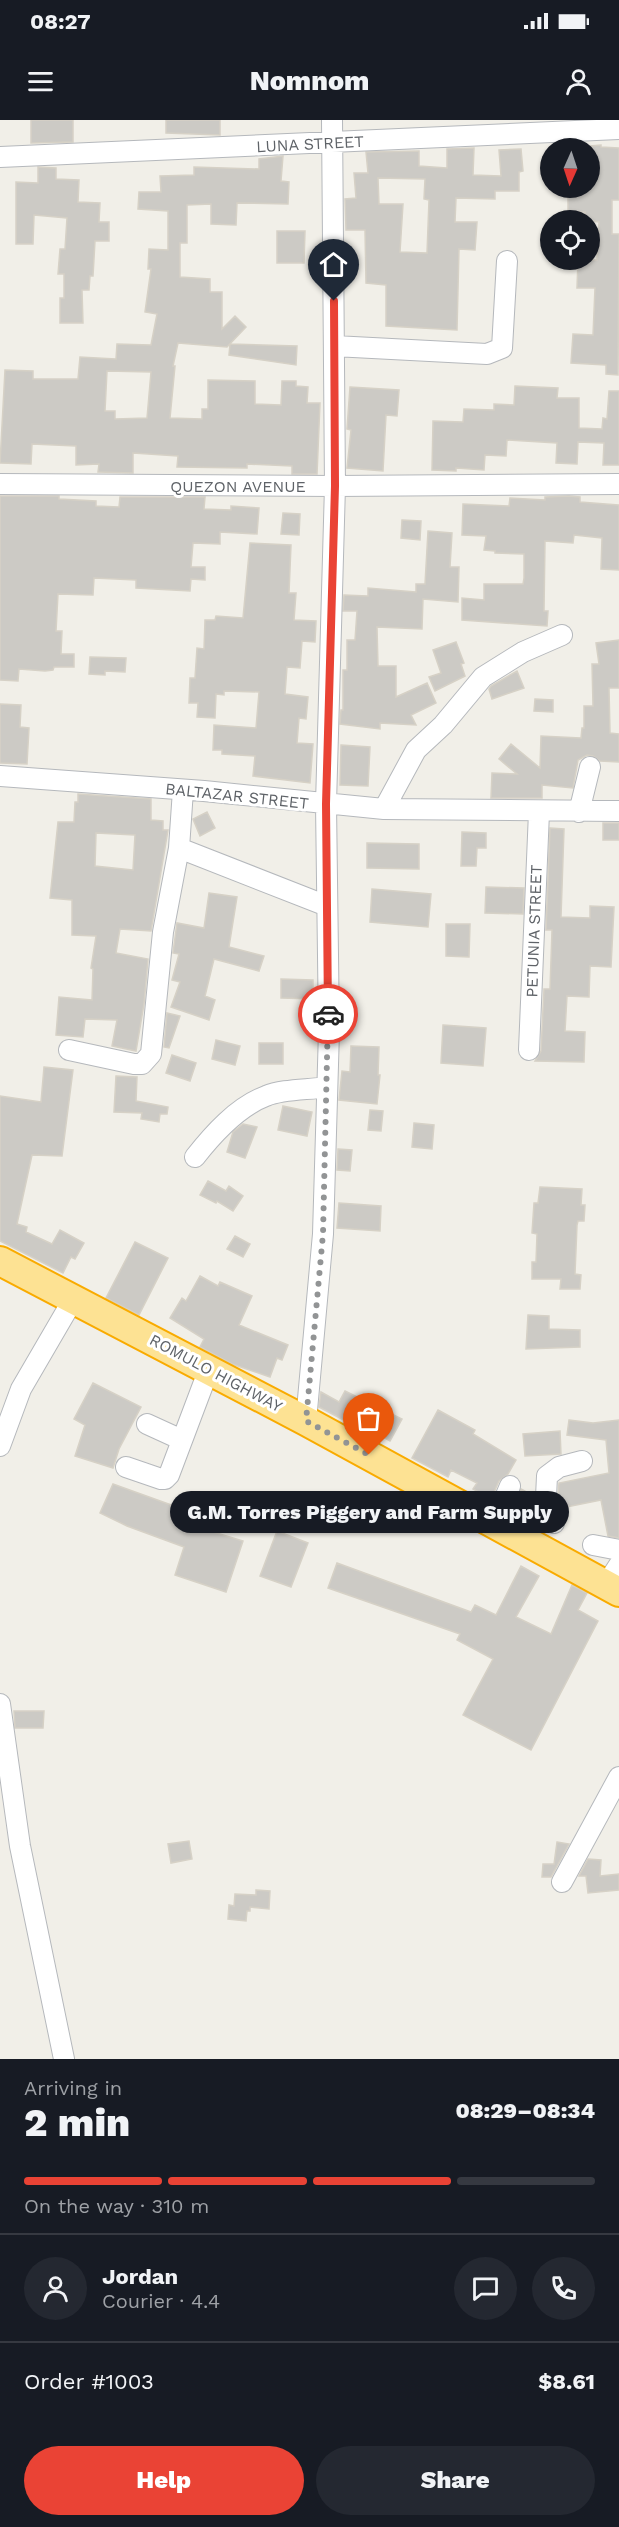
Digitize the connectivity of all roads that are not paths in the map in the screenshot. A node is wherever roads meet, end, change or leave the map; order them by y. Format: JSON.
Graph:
{"nodes":[{"id":1,"x":332,"y":120,"type":"edge"},
{"id":2,"x":619,"y":129,"type":"edge"},
{"id":3,"x":333,"y":143,"type":"junction"},
{"id":4,"x":0,"y":157,"type":"edge"},
{"id":5,"x":507,"y":261,"type":"dead end"},
{"id":6,"x":334,"y":346,"type":"junction"},
{"id":7,"x":0,"y":484,"type":"edge"},
{"id":8,"x":619,"y":484,"type":"edge"},
{"id":9,"x":335,"y":486,"type":"junction"},
{"id":10,"x":562,"y":635,"type":"dead end"},
{"id":11,"x":590,"y":767,"type":"dead end"},
{"id":12,"x":0,"y":776,"type":"edge"},
{"id":13,"x":183,"y":790,"type":"junction"},
{"id":14,"x":326,"y":804,"type":"junction"},
{"id":15,"x":384,"y":808,"type":"junction"},
{"id":16,"x":538,"y":812,"type":"junction"},
{"id":17,"x":579,"y":812,"type":"junction"},
{"id":18,"x":619,"y":812,"type":"edge"},
{"id":19,"x":179,"y":848,"type":"junction"},
{"id":20,"x":327,"y":906,"type":"junction"},
{"id":21,"x":69,"y":1050,"type":"dead end"},
{"id":22,"x":529,"y":1050,"type":"dead end"},
{"id":23,"x":327,"y":1087,"type":"junction"},
{"id":24,"x":195,"y":1157,"type":"dead end"},
{"id":25,"x":0,"y":1261,"type":"edge"},
{"id":26,"x":74,"y":1298,"type":"junction"},
{"id":27,"x":209,"y":1370,"type":"junction"},
{"id":28,"x":306,"y":1421,"type":"junction"},
{"id":29,"x":147,"y":1424,"type":"dead end"},
{"id":30,"x":182,"y":1440,"type":"junction"},
{"id":31,"x":0,"y":1446,"type":"edge"},
{"id":32,"x":582,"y":1461,"type":"dead end"},
{"id":33,"x":126,"y":1467,"type":"dead end"},
{"id":34,"x":510,"y":1486,"type":"dead end"},
{"id":35,"x":554,"y":1523,"type":"dead end"},
{"id":36,"x":494,"y":1524,"type":"junction"},
{"id":37,"x":593,"y":1545,"type":"dead end"},
{"id":38,"x":619,"y":1550,"type":"edge"},
{"id":39,"x":615,"y":1581,"type":"edge"},
{"id":40,"x":0,"y":1704,"type":"edge"},
{"id":41,"x":619,"y":1777,"type":"edge"},
{"id":42,"x":562,"y":1882,"type":"dead end"},
{"id":43,"x":64,"y":2059,"type":"edge"}],
"edges":[{"from":1,"to":3,"type":"street"},
{"from":2,"to":3,"type":"street","name":"LUNA STREET"},
{"from":3,"to":4,"type":"street","name":"LUNA STREET"},
{"from":3,"to":6,"type":"street"},
{"from":5,"to":6,"type":"street"},
{"from":6,"to":9,"type":"street"},
{"from":7,"to":9,"type":"street","name":"QUEZON AVENUE"},
{"from":8,"to":9,"type":"street","name":"QUEZON AVENUE"},
{"from":9,"to":14,"type":"street"},
{"from":10,"to":15,"type":"street"},
{"from":11,"to":17,"type":"street"},
{"from":12,"to":13,"type":"street","name":"BALTAZAR STREET"},
{"from":13,"to":14,"type":"street","name":"BALTAZAR STREET"},
{"from":13,"to":19,"type":"street"},
{"from":14,"to":15,"type":"street","name":"BALTAZAR STREET"},
{"from":14,"to":20,"type":"street"},
{"from":15,"to":16,"type":"street","name":"BALTAZAR STREET"},
{"from":16,"to":17,"type":"street","name":"BALTAZAR STREET"},
{"from":16,"to":22,"type":"street","name":"PETUNIA STREET"},
{"from":17,"to":18,"type":"street","name":"BALTAZAR STREET"},
{"from":19,"to":20,"type":"street"},
{"from":19,"to":21,"type":"street"},
{"from":20,"to":23,"type":"street"},
{"from":23,"to":24,"type":"street"},
{"from":23,"to":28,"type":"street"},
{"from":25,"to":26,"type":"highway","name":"ROMULO HIGHWAY"},
{"from":26,"to":27,"type":"highway","name":"ROMULO HIGHWAY"},
{"from":26,"to":31,"type":"street"},
{"from":27,"to":28,"type":"highway","name":"ROMULO HIGHWAY"},
{"from":27,"to":30,"type":"street"},
{"from":28,"to":36,"type":"highway","name":"ROMULO HIGHWAY"},
{"from":29,"to":30,"type":"street"},
{"from":30,"to":33,"type":"street"},
{"from":32,"to":35,"type":"street"},
{"from":34,"to":36,"type":"street"},
{"from":36,"to":39,"type":"highway","name":"ROMULO HIGHWAY"},
{"from":37,"to":38,"type":"street"},
{"from":40,"to":43,"type":"street"},
{"from":41,"to":42,"type":"street"}]}
